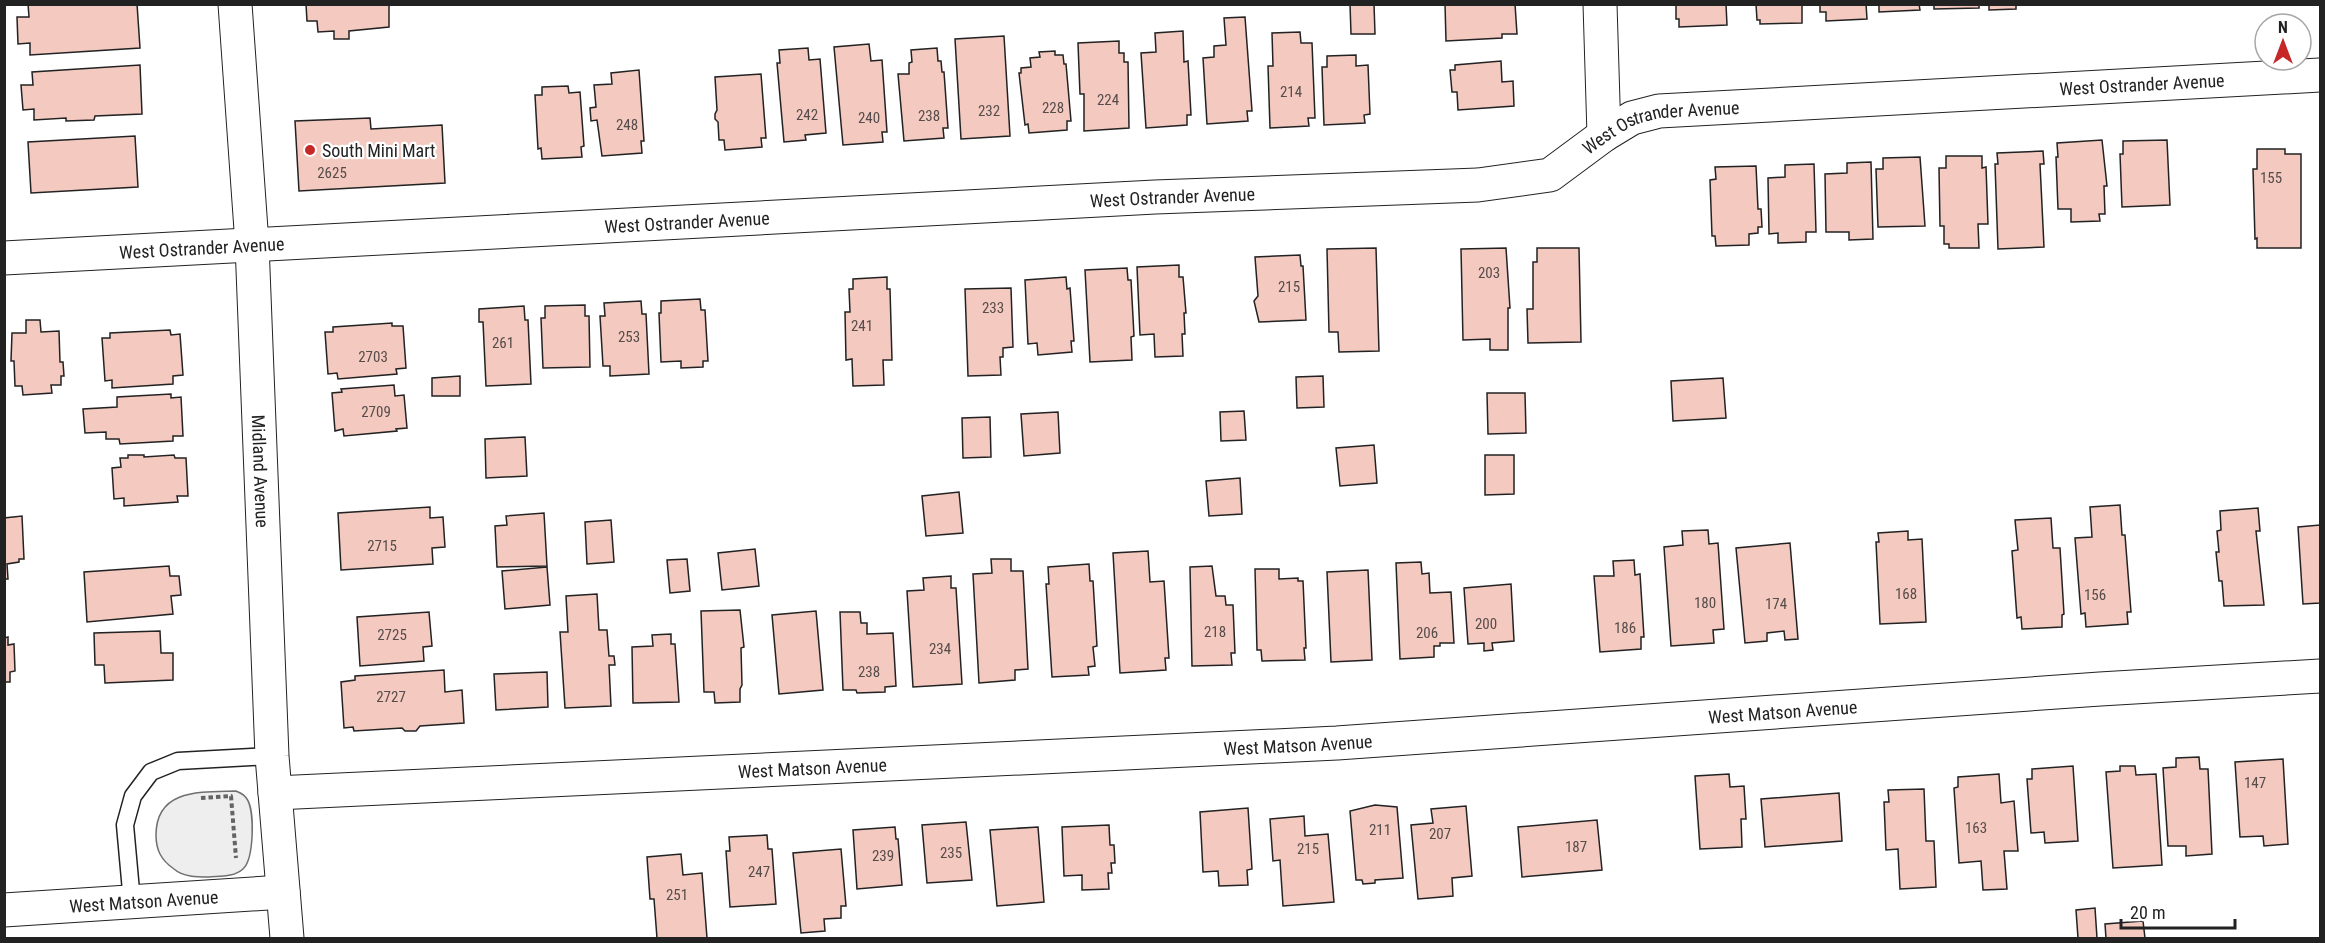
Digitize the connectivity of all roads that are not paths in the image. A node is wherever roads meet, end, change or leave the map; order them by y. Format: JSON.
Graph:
{"nodes":[{"id":1,"x":236,"y":4,"type":"edge"},
{"id":2,"x":1600,"y":4,"type":"edge"},
{"id":3,"x":2320,"y":75,"type":"edge"},
{"id":4,"x":1604,"y":135,"type":"junction"},
{"id":5,"x":252,"y":244,"type":"junction"},
{"id":6,"x":4,"y":258,"type":"edge"},
{"id":7,"x":2320,"y":676,"type":"edge"},
{"id":8,"x":272,"y":756,"type":"junction"},
{"id":9,"x":275,"y":793,"type":"junction"},
{"id":10,"x":283,"y":892,"type":"junction"},
{"id":11,"x":132,"y":902,"type":"junction"},
{"id":12,"x":4,"y":910,"type":"edge"},
{"id":13,"x":287,"y":939,"type":"edge"}],
"edges":[{"from":1,"to":5,"type":"street","name":"Midland Avenue"},
{"from":2,"to":4,"type":"street"},
{"from":3,"to":4,"type":"street","name":"West Ostrander Avenue"},
{"from":4,"to":5,"type":"street","name":"West Ostrander Avenue"},
{"from":5,"to":6,"type":"street","name":"West Ostrander Avenue"},
{"from":5,"to":8,"type":"street","name":"Midland Avenue"},
{"from":7,"to":9,"type":"street","name":"West Matson Avenue"},
{"from":8,"to":9,"type":"street","name":"Midland Avenue"},
{"from":8,"to":11,"type":"lane"},
{"from":9,"to":10,"type":"street","name":"Midland Avenue"},
{"from":10,"to":11,"type":"street","name":"West Matson Avenue"},
{"from":10,"to":13,"type":"street","name":"Midland Avenue"},
{"from":11,"to":12,"type":"street","name":"West Matson Avenue"}]}
